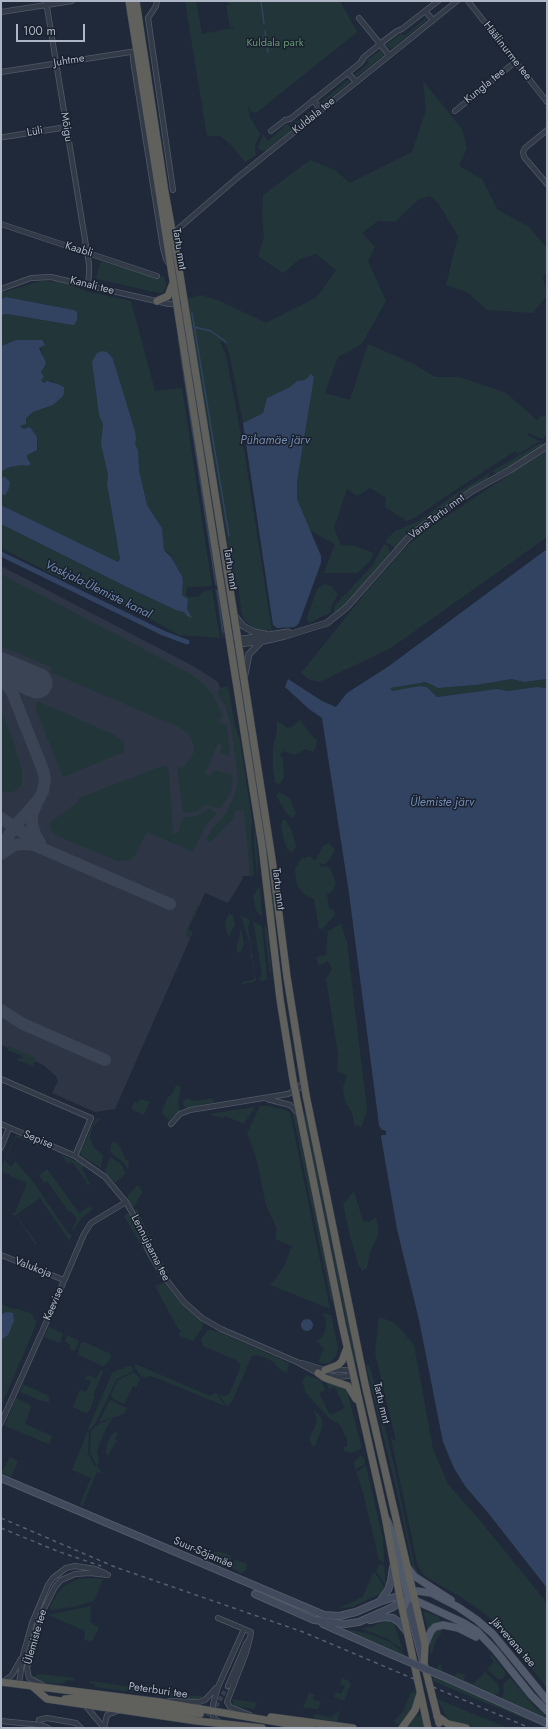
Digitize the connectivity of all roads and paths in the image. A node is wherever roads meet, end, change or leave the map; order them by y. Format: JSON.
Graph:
{"nodes":[{"id":1,"x":72,"y":1,"type":"edge"},
{"id":2,"x":129,"y":1,"type":"edge"},
{"id":3,"x":136,"y":1,"type":"edge"},
{"id":4,"x":157,"y":1,"type":"edge"},
{"id":5,"x":438,"y":1,"type":"edge"},
{"id":6,"x":457,"y":1,"type":"edge"},
{"id":7,"x":468,"y":1,"type":"edge"},
{"id":8,"x":46,"y":3,"type":"edge"},
{"id":9,"x":425,"y":11,"type":"junction"},
{"id":10,"x":1,"y":12,"type":"edge"},
{"id":11,"x":359,"y":18,"type":"dead end"},
{"id":12,"x":433,"y":20,"type":"junction"},
{"id":13,"x":380,"y":44,"type":"junction"},
{"id":14,"x":137,"y":51,"type":"junction"},
{"id":15,"x":390,"y":55,"type":"junction"},
{"id":16,"x":145,"y":59,"type":"junction"},
{"id":17,"x":515,"y":62,"type":"junction"},
{"id":18,"x":56,"y":64,"type":"junction"},
{"id":19,"x":1,"y":72,"type":"edge"},
{"id":20,"x":348,"y":73,"type":"junction"},
{"id":21,"x":356,"y":82,"type":"junction"},
{"id":22,"x":313,"y":100,"type":"junction"},
{"id":23,"x":547,"y":102,"type":"edge"},
{"id":24,"x":321,"y":110,"type":"junction"},
{"id":25,"x":455,"y":111,"type":"dead end"},
{"id":26,"x":67,"y":127,"type":"junction"},
{"id":27,"x":547,"y":130,"type":"edge"},
{"id":28,"x":272,"y":131,"type":"dead end"},
{"id":29,"x":4,"y":137,"type":"dead end"},
{"id":30,"x":547,"y":184,"type":"edge"},
{"id":31,"x":174,"y":190,"type":"dead end"},
{"id":32,"x":1,"y":224,"type":"edge"},
{"id":33,"x":172,"y":234,"type":"junction"},
{"id":34,"x":86,"y":253,"type":"junction"},
{"id":35,"x":157,"y":276,"type":"dead end"},
{"id":36,"x":173,"y":281,"type":"junction"},
{"id":37,"x":88,"y":284,"type":"junction"},
{"id":38,"x":1,"y":289,"type":"edge"},
{"id":39,"x":157,"y":301,"type":"junction"},
{"id":40,"x":181,"y":303,"type":"junction"},
{"id":41,"x":547,"y":446,"type":"edge"},
{"id":42,"x":234,"y":614,"type":"junction"},
{"id":43,"x":303,"y":631,"type":"junction"},
{"id":44,"x":269,"y":634,"type":"junction"},
{"id":45,"x":264,"y":641,"type":"junction"},
{"id":46,"x":238,"y":642,"type":"junction"},
{"id":47,"x":230,"y":643,"type":"junction"},
{"id":48,"x":244,"y":680,"type":"junction"},
{"id":49,"x":1,"y":1079,"type":"edge"},
{"id":50,"x":303,"y":1082,"type":"junction"},
{"id":51,"x":295,"y":1091,"type":"junction"},
{"id":52,"x":263,"y":1099,"type":"junction"},
{"id":53,"x":299,"y":1115,"type":"junction"},
{"id":54,"x":1,"y":1124,"type":"edge"},
{"id":55,"x":171,"y":1124,"type":"dead end"},
{"id":56,"x":9,"y":1128,"type":"junction"},
{"id":57,"x":1,"y":1148,"type":"edge"},
{"id":58,"x":75,"y":1156,"type":"junction"},
{"id":59,"x":126,"y":1202,"type":"junction"},
{"id":60,"x":1,"y":1255,"type":"edge"},
{"id":61,"x":64,"y":1280,"type":"junction"},
{"id":62,"x":347,"y":1348,"type":"junction"},
{"id":63,"x":297,"y":1362,"type":"junction"},
{"id":64,"x":361,"y":1364,"type":"junction"},
{"id":65,"x":325,"y":1370,"type":"junction"},
{"id":66,"x":318,"y":1373,"type":"junction"},
{"id":67,"x":352,"y":1373,"type":"junction"},
{"id":68,"x":365,"y":1384,"type":"junction"},
{"id":69,"x":359,"y":1405,"type":"junction"},
{"id":70,"x":1,"y":1423,"type":"edge"},
{"id":71,"x":1,"y":1478,"type":"edge"},
{"id":72,"x":385,"y":1516,"type":"junction"},
{"id":73,"x":393,"y":1565,"type":"junction"},
{"id":74,"x":408,"y":1568,"type":"junction"},
{"id":75,"x":255,"y":1594,"type":"dead end"},
{"id":76,"x":406,"y":1596,"type":"junction"},
{"id":77,"x":379,"y":1602,"type":"junction"},
{"id":78,"x":415,"y":1602,"type":"junction"},
{"id":79,"x":458,"y":1607,"type":"junction"},
{"id":80,"x":218,"y":1618,"type":"dead end"},
{"id":81,"x":314,"y":1620,"type":"junction"},
{"id":82,"x":359,"y":1622,"type":"junction"},
{"id":83,"x":244,"y":1629,"type":"junction"},
{"id":84,"x":408,"y":1633,"type":"junction"},
{"id":85,"x":250,"y":1638,"type":"junction"},
{"id":86,"x":425,"y":1644,"type":"junction"},
{"id":87,"x":23,"y":1655,"type":"junction"},
{"id":88,"x":503,"y":1660,"type":"junction"},
{"id":89,"x":424,"y":1663,"type":"junction"},
{"id":90,"x":2,"y":1682,"type":"edge"},
{"id":91,"x":19,"y":1684,"type":"junction"},
{"id":92,"x":32,"y":1686,"type":"junction"},
{"id":93,"x":228,"y":1686,"type":"tunnel mouth"},
{"id":94,"x":218,"y":1687,"type":"junction"},
{"id":95,"x":47,"y":1688,"type":"junction"},
{"id":96,"x":421,"y":1692,"type":"junction"},
{"id":97,"x":55,"y":1700,"type":"junction"},
{"id":98,"x":547,"y":1700,"type":"edge"},
{"id":99,"x":160,"y":1702,"type":"junction"},
{"id":100,"x":85,"y":1705,"type":"junction"},
{"id":101,"x":120,"y":1710,"type":"junction"},
{"id":102,"x":212,"y":1710,"type":"junction"},
{"id":103,"x":547,"y":1711,"type":"edge"},
{"id":104,"x":226,"y":1713,"type":"junction"},
{"id":105,"x":200,"y":1714,"type":"tunnel mouth"},
{"id":106,"x":250,"y":1715,"type":"junction"},
{"id":107,"x":39,"y":1720,"type":"dead end"},
{"id":108,"x":1,"y":1721,"type":"edge"},
{"id":109,"x":547,"y":1723,"type":"edge"},
{"id":110,"x":222,"y":1724,"type":"junction"},
{"id":111,"x":439,"y":1724,"type":"edge"},
{"id":112,"x":48,"y":1728,"type":"edge"},
{"id":113,"x":81,"y":1728,"type":"edge"},
{"id":114,"x":104,"y":1728,"type":"edge"},
{"id":115,"x":238,"y":1728,"type":"edge"},
{"id":116,"x":262,"y":1728,"type":"edge"},
{"id":117,"x":312,"y":1728,"type":"edge"},
{"id":118,"x":352,"y":1728,"type":"edge"},
{"id":119,"x":402,"y":1728,"type":"edge"},
{"id":120,"x":428,"y":1728,"type":"edge"},
{"id":121,"x":466,"y":1728,"type":"edge"}],
"edges":[{"from":1,"to":8,"type":"street"},
{"from":2,"to":14,"type":"highway","name":"Tartu mnt"},
{"from":3,"to":16,"type":"highway","name":"Tartu mnt"},
{"from":4,"to":31,"type":"street"},
{"from":5,"to":9,"type":"street"},
{"from":6,"to":12,"type":"street","name":"Kuldala tee"},
{"from":7,"to":17,"type":"street","name":"Häälinurme tee"},
{"from":8,"to":10,"type":"street"},
{"from":8,"to":18,"type":"street","name":"Mõigu"},
{"from":9,"to":12,"type":"street"},
{"from":9,"to":13,"type":"street"},
{"from":11,"to":13,"type":"street"},
{"from":12,"to":15,"type":"street","name":"Kuldala tee"},
{"from":13,"to":15,"type":"street"},
{"from":13,"to":20,"type":"street"},
{"from":14,"to":16,"type":"street"},
{"from":14,"to":18,"type":"street","name":"Juhtme"},
{"from":14,"to":36,"type":"highway","name":"Tartu mnt"},
{"from":15,"to":21,"type":"street","name":"Kuldala tee"},
{"from":16,"to":33,"type":"highway","name":"Tartu mnt"},
{"from":17,"to":23,"type":"street","name":"Häälinurme tee"},
{"from":17,"to":25,"type":"street","name":"Kungla tee"},
{"from":18,"to":19,"type":"street","name":"Juhtme"},
{"from":18,"to":26,"type":"street","name":"Mõigu"},
{"from":20,"to":21,"type":"street"},
{"from":20,"to":22,"type":"street"},
{"from":21,"to":24,"type":"street","name":"Kuldala tee"},
{"from":22,"to":24,"type":"street"},
{"from":22,"to":28,"type":"street"},
{"from":24,"to":33,"type":"street","name":"Kuldala tee"},
{"from":26,"to":29,"type":"street","name":"Lüli"},
{"from":26,"to":34,"type":"street","name":"Mõigu"},
{"from":27,"to":30,"type":"street"},
{"from":32,"to":34,"type":"street","name":"Kaabli"},
{"from":33,"to":40,"type":"highway","name":"Tartu mnt"},
{"from":34,"to":35,"type":"street","name":"Kaabli"},
{"from":34,"to":37,"type":"street","name":"Mõigu"},
{"from":36,"to":39,"type":"highway"},
{"from":36,"to":40,"type":"highway","name":"Tartu mnt"},
{"from":37,"to":38,"type":"street","name":"Kanali tee"},
{"from":37,"to":39,"type":"street","name":"Kanali tee"},
{"from":39,"to":40,"type":"street","name":"Kanali tee"},
{"from":40,"to":42,"type":"highway","name":"Tartu mnt"},
{"from":40,"to":47,"type":"highway","name":"Tartu mnt"},
{"from":41,"to":43,"type":"street","name":"Vana-Tartu mnt"},
{"from":42,"to":44,"type":"street"},
{"from":42,"to":46,"type":"highway","name":"Tartu mnt"},
{"from":43,"to":44,"type":"street","name":"Vana-Tartu mnt"},
{"from":43,"to":45,"type":"street","name":"Vana-Tartu mnt"},
{"from":44,"to":46,"type":"street","name":"Vana-Tartu mnt"},
{"from":45,"to":46,"type":"street","name":"Vana-Tartu mnt"},
{"from":45,"to":48,"type":"street"},
{"from":46,"to":47,"type":"street"},
{"from":46,"to":48,"type":"highway","name":"Tartu mnt"},
{"from":47,"to":51,"type":"highway","name":"Tartu mnt"},
{"from":48,"to":50,"type":"highway","name":"Tartu mnt"},
{"from":49,"to":58,"type":"street"},
{"from":50,"to":51,"type":"street"},
{"from":50,"to":64,"type":"highway","name":"Tartu mnt"},
{"from":51,"to":52,"type":"street"},
{"from":51,"to":53,"type":"highway","name":"Tartu mnt"},
{"from":52,"to":53,"type":"street"},
{"from":52,"to":55,"type":"street"},
{"from":53,"to":62,"type":"highway","name":"Tartu mnt"},
{"from":54,"to":56,"type":"street","name":"Sepise"},
{"from":56,"to":57,"type":"street"},
{"from":56,"to":58,"type":"street","name":"Sepise"},
{"from":58,"to":59,"type":"street","name":"Lennujaama tee"},
{"from":59,"to":61,"type":"street","name":"Keevise"},
{"from":59,"to":63,"type":"street","name":"Lennujaama tee"},
{"from":60,"to":61,"type":"street","name":"Valukoja"},
{"from":61,"to":70,"type":"street","name":"Keevise"},
{"from":62,"to":65,"type":"highway"},
{"from":62,"to":67,"type":"highway","name":"Tartu mnt"},
{"from":63,"to":65,"type":"street","name":"Lennujaama tee"},
{"from":63,"to":66,"type":"street","name":"Lennujaama tee"},
{"from":64,"to":67,"type":"highway"},
{"from":64,"to":68,"type":"highway","name":"Tartu mnt"},
{"from":65,"to":67,"type":"street","name":"Lennujaama tee"},
{"from":66,"to":67,"type":"street","name":"Lennujaama tee"},
{"from":66,"to":69,"type":"highway"},
{"from":67,"to":68,"type":"highway"},
{"from":67,"to":69,"type":"highway","name":"Tartu mnt"},
{"from":68,"to":74,"type":"highway","name":"Tartu mnt"},
{"from":69,"to":72,"type":"highway","name":"Tartu mnt"},
{"from":71,"to":77,"type":"main road","name":"Suur-Sõjamäe"},
{"from":72,"to":73,"type":"highway","name":"Tartu mnt"},
{"from":72,"to":76,"type":"main road"},
{"from":73,"to":76,"type":"highway","name":"Tartu mnt"},
{"from":73,"to":77,"type":"main road"},
{"from":74,"to":76,"type":"highway","name":"Tartu mnt"},
{"from":74,"to":79,"type":"main road"},
{"from":75,"to":81,"type":"main road"},
{"from":76,"to":77,"type":"main road","name":"Suur-Sõjamäe"},
{"from":76,"to":78,"type":"highway","name":"Tartu mnt"},
{"from":76,"to":79,"type":"main road","name":"Järvevana tee"},
{"from":76,"to":82,"type":"main road"},
{"from":76,"to":84,"type":"highway","name":"Tartu mnt"},
{"from":76,"to":89,"type":"main road"},
{"from":78,"to":86,"type":"highway","name":"Tartu mnt"},
{"from":78,"to":88,"type":"main road","name":"Järvevana tee"},
{"from":79,"to":98,"type":"main road","name":"Järvevana tee"},
{"from":80,"to":83,"type":"street"},
{"from":81,"to":82,"type":"main road"},
{"from":81,"to":109,"type":"main road","bridge":true},
{"from":82,"to":84,"type":"main road"},
{"from":83,"to":85,"type":"street"},
{"from":83,"to":94,"type":"street"},
{"from":84,"to":96,"type":"highway","name":"Tartu mnt"},
{"from":85,"to":93,"type":"street"},
{"from":85,"to":106,"type":"street"},
{"from":86,"to":88,"type":"main road"},
{"from":86,"to":89,"type":"highway","name":"Tartu mnt"},
{"from":87,"to":90,"type":"street","name":"Ülemiste tee"},
{"from":87,"to":91,"type":"street","name":"Ülemiste tee"},
{"from":87,"to":95,"type":"street","name":"Ülemiste tee"},
{"from":88,"to":103,"type":"main road","name":"Järvevana tee"},
{"from":89,"to":111,"type":"highway","name":"Tartu mnt"},
{"from":90,"to":91,"type":"highway","name":"Peterburi tee"},
{"from":91,"to":92,"type":"highway","name":"Peterburi tee"},
{"from":92,"to":95,"type":"highway","name":"Peterburi tee"},
{"from":92,"to":97,"type":"highway"},
{"from":94,"to":99,"type":"street"},
{"from":94,"to":102,"type":"street"},
{"from":95,"to":99,"type":"highway","name":"Peterburi tee"},
{"from":96,"to":119,"type":"highway"},
{"from":96,"to":120,"type":"highway","name":"Tartu mnt"},
{"from":97,"to":100,"type":"highway"},
{"from":97,"to":105,"type":"highway"},
{"from":99,"to":102,"type":"highway","name":"Peterburi tee"},
{"from":100,"to":101,"type":"highway"},
{"from":100,"to":114,"type":"street"},
{"from":101,"to":110,"type":"highway"},
{"from":101,"to":114,"type":"street"},
{"from":102,"to":104,"type":"highway","name":"Peterburi tee"},
{"from":102,"to":110,"type":"street"},
{"from":104,"to":106,"type":"highway"},
{"from":104,"to":117,"type":"highway","name":"Peterburi tee"},
{"from":106,"to":118,"type":"highway"},
{"from":107,"to":113,"type":"street"},
{"from":108,"to":112,"type":"street"},
{"from":110,"to":115,"type":"main road"},
{"from":110,"to":116,"type":"highway"},
{"from":111,"to":121,"type":"highway"}]}
